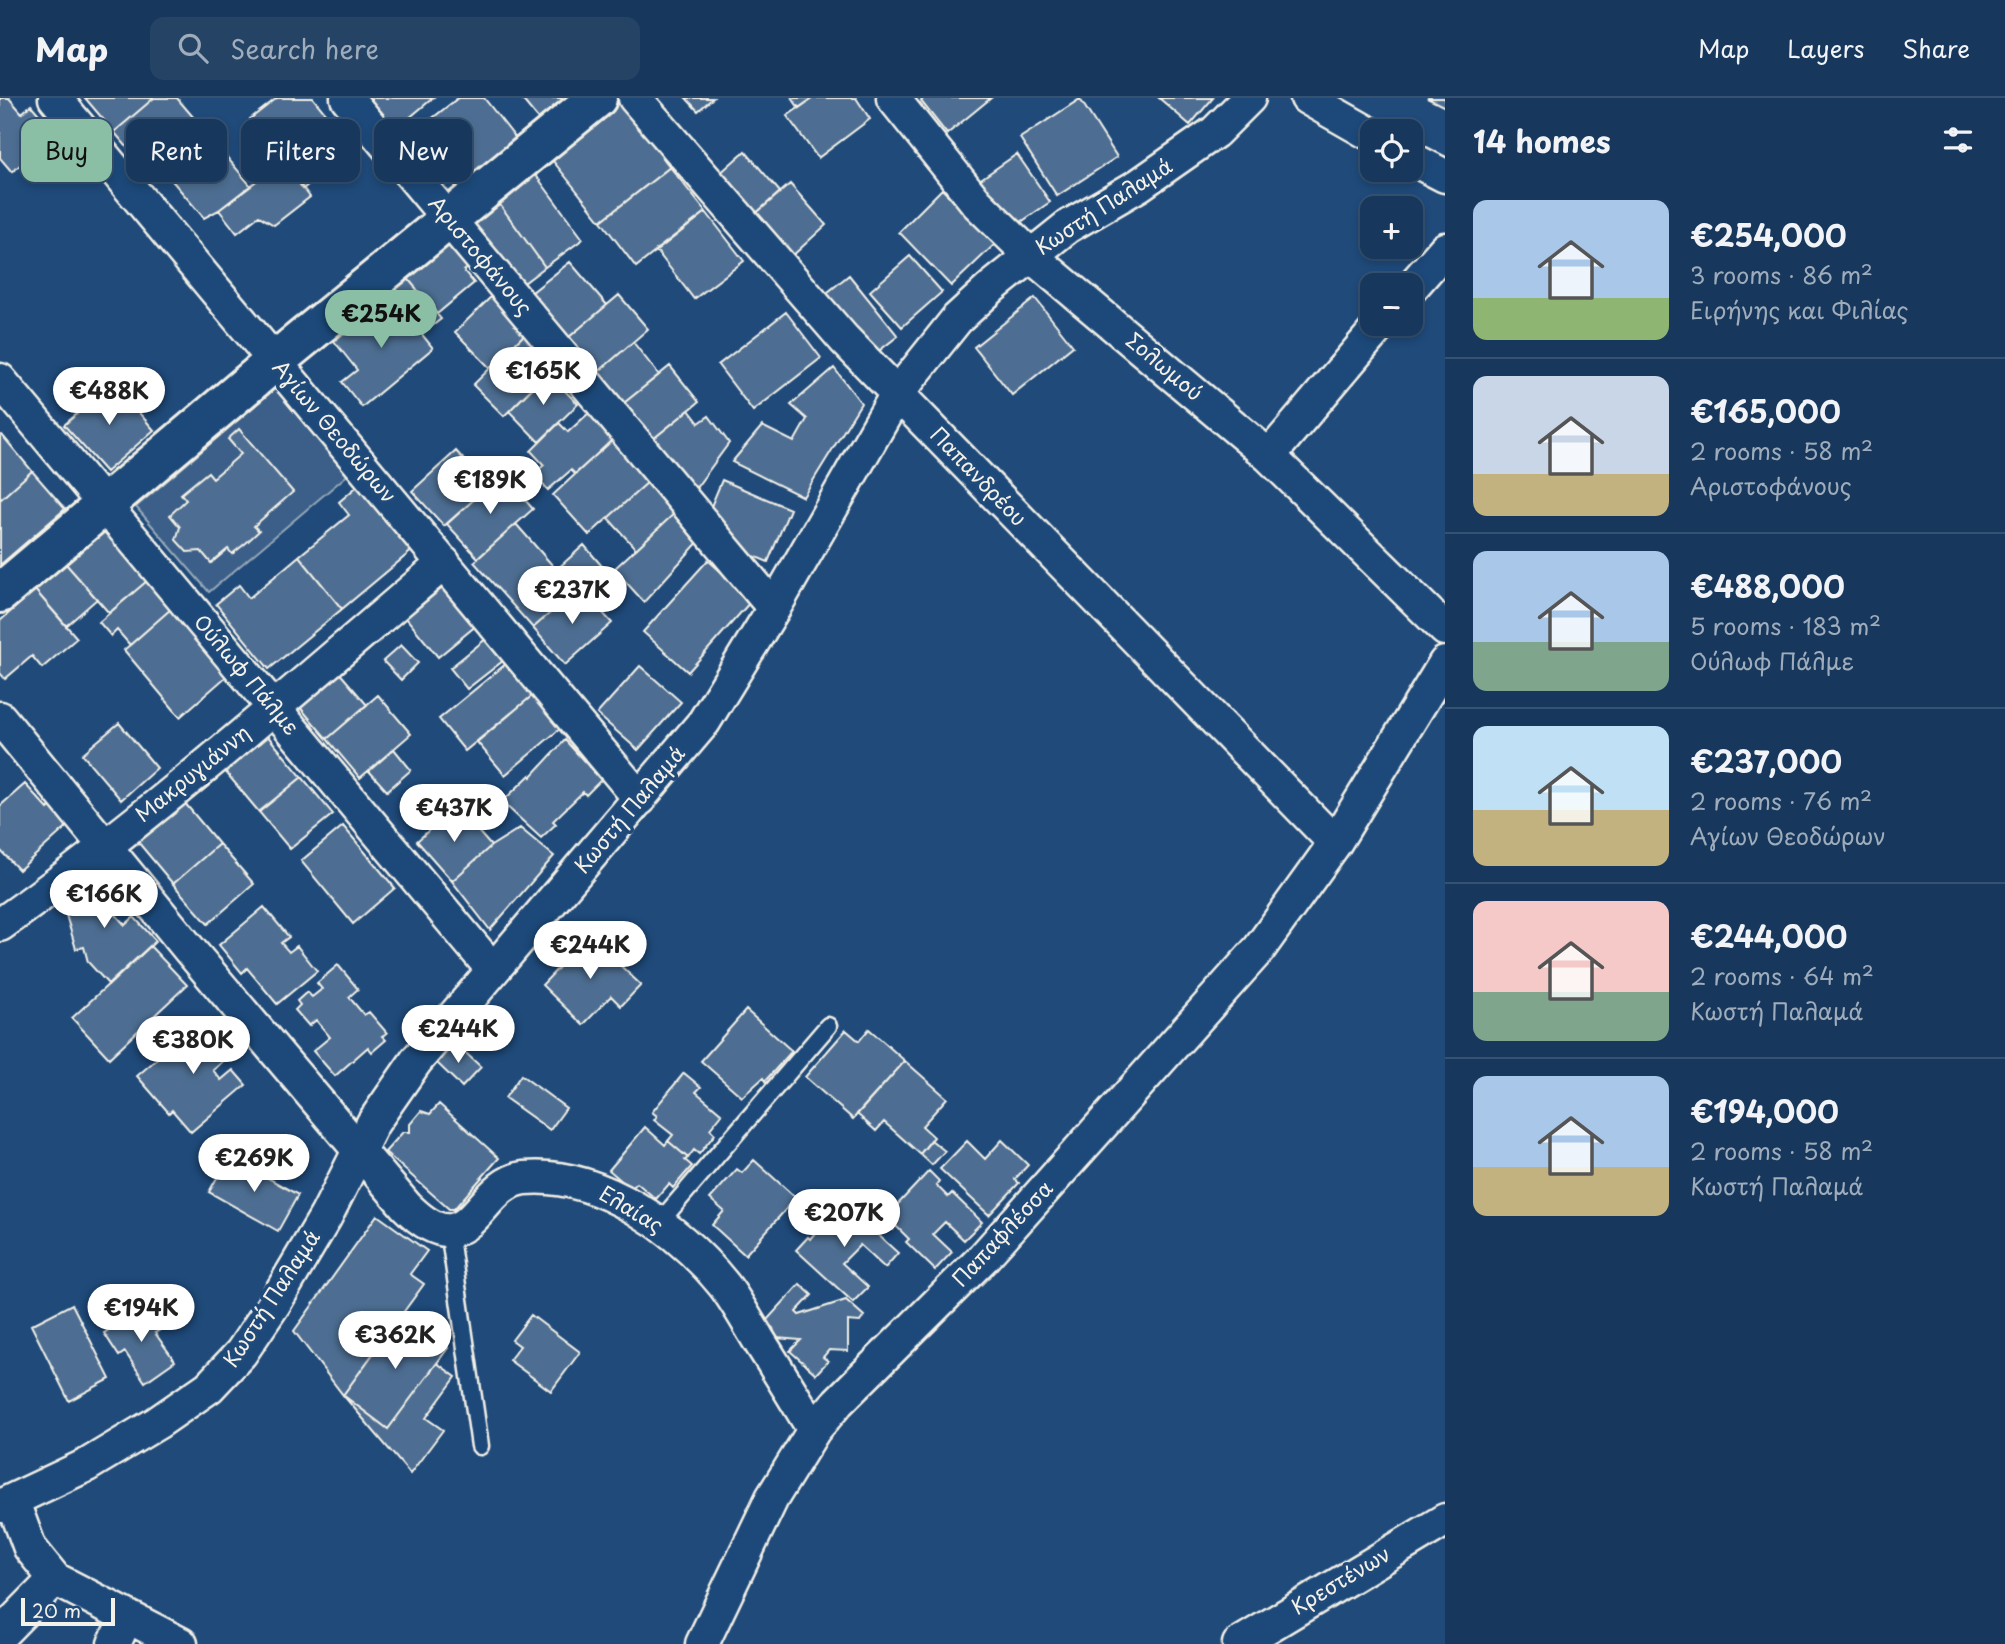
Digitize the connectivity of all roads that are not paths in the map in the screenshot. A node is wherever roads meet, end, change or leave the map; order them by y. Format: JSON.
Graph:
{"nodes":[{"id":1,"x":55,"y":98,"type":"edge"},
{"id":2,"x":347,"y":98,"type":"edge"},
{"id":3,"x":597,"y":98,"type":"edge"},
{"id":4,"x":635,"y":98,"type":"edge"},
{"id":5,"x":893,"y":98,"type":"edge"},
{"id":6,"x":1249,"y":98,"type":"edge"},
{"id":7,"x":1307,"y":98,"type":"edge"},
{"id":8,"x":1360,"y":128,"type":"edge"},
{"id":9,"x":1423,"y":165,"type":"edge"},
{"id":10,"x":1445,"y":176,"type":"edge"},
{"id":11,"x":448,"y":219,"type":"junction"},
{"id":12,"x":1445,"y":248,"type":"edge"},
{"id":13,"x":1030,"y":255,"type":"junction"},
{"id":14,"x":1423,"y":274,"type":"edge"},
{"id":15,"x":1371,"y":336,"type":"edge"},
{"id":16,"x":274,"y":362,"type":"junction"},
{"id":17,"x":0,"y":380,"type":"edge"},
{"id":18,"x":897,"y":394,"type":"junction"},
{"id":19,"x":1269,"y":456,"type":"junction"},
{"id":20,"x":105,"y":504,"type":"junction"},
{"id":21,"x":444,"y":563,"type":"junction"},
{"id":22,"x":0,"y":593,"type":"edge"},
{"id":23,"x":774,"y":608,"type":"junction"},
{"id":24,"x":1445,"y":629,"type":"edge"},
{"id":25,"x":1445,"y":663,"type":"edge"},
{"id":26,"x":274,"y":708,"type":"junction"},
{"id":27,"x":0,"y":718,"type":"edge"},
{"id":28,"x":640,"y":799,"type":"junction"},
{"id":29,"x":1335,"y":843,"type":"junction"},
{"id":30,"x":106,"y":846,"type":"junction"},
{"id":31,"x":0,"y":925,"type":"edge"},
{"id":32,"x":493,"y":970,"type":"junction"},
{"id":33,"x":828,"y":1026,"type":"dead end"},
{"id":34,"x":359,"y":1149,"type":"junction"},
{"id":35,"x":658,"y":1224,"type":"junction"},
{"id":36,"x":449,"y":1230,"type":"junction"},
{"id":37,"x":814,"y":1430,"type":"junction"},
{"id":38,"x":480,"y":1446,"type":"dead end"},
{"id":39,"x":6,"y":1504,"type":"edge"},
{"id":40,"x":1445,"y":1520,"type":"edge"},
{"id":41,"x":55,"y":1579,"type":"junction"},
{"id":42,"x":120,"y":1630,"type":"edge"},
{"id":43,"x":0,"y":1635,"type":"edge"},
{"id":44,"x":181,"y":1644,"type":"edge"},
{"id":45,"x":702,"y":1644,"type":"edge"},
{"id":46,"x":1239,"y":1644,"type":"edge"}],
"edges":[{"from":1,"to":16,"type":"street","name":"Αγίων Θεοδώρων"},
{"from":2,"to":11,"type":"street","name":"Αριστοφάνους"},
{"from":3,"to":11,"type":"street"},
{"from":4,"to":18,"type":"street","name":"Παπανδρέου"},
{"from":5,"to":13,"type":"street","name":"Σολωμού"},
{"from":6,"to":13,"type":"street","name":"Κωστή Παλαμά"},
{"from":7,"to":8,"type":"street"},
{"from":9,"to":10,"type":"street"},
{"from":11,"to":16,"type":"street"},
{"from":11,"to":23,"type":"street","name":"Αριστοφάνους"},
{"from":12,"to":14,"type":"street"},
{"from":13,"to":18,"type":"street","name":"Κωστή Παλαμά"},
{"from":13,"to":19,"type":"street","name":"Σολωμού"},
{"from":15,"to":19,"type":"street"},
{"from":16,"to":20,"type":"street"},
{"from":16,"to":21,"type":"street","name":"Αγίων Θεοδώρων"},
{"from":17,"to":20,"type":"street","name":"Ούλωφ Πάλμε"},
{"from":18,"to":23,"type":"street","name":"Κωστή Παλαμά"},
{"from":18,"to":29,"type":"street","name":"Παπανδρέου"},
{"from":19,"to":24,"type":"street","name":"Σολωμού"},
{"from":20,"to":22,"type":"street"},
{"from":20,"to":26,"type":"street","name":"Ούλωφ Πάλμε"},
{"from":21,"to":26,"type":"street","name":"Μακρυγιάννη"},
{"from":21,"to":28,"type":"street","name":"Αγίων Θεοδώρων"},
{"from":23,"to":28,"type":"street","name":"Κωστή Παλαμά"},
{"from":25,"to":29,"type":"street","name":"Παπαφλέσσα"},
{"from":26,"to":30,"type":"street","name":"Μακρυγιάννη"},
{"from":26,"to":32,"type":"street","name":"Ούλωφ Πάλμε"},
{"from":27,"to":30,"type":"street"},
{"from":28,"to":32,"type":"street","name":"Κωστή Παλαμά"},
{"from":29,"to":37,"type":"street","name":"Παπαφλέσσα"},
{"from":30,"to":31,"type":"street","name":"Μακρυγιάννη"},
{"from":30,"to":34,"type":"street"},
{"from":32,"to":34,"type":"street","name":"Κωστή Παλαμά"},
{"from":33,"to":35,"type":"lane"},
{"from":34,"to":36,"type":"street"},
{"from":34,"to":39,"type":"street","name":"Κωστή Παλαμά"},
{"from":35,"to":36,"type":"street","name":"Ελαίας"},
{"from":35,"to":37,"type":"street","name":"Ελαίας"},
{"from":36,"to":38,"type":"lane"},
{"from":37,"to":45,"type":"street","name":"Παπαφλέσσα"},
{"from":39,"to":41,"type":"street"},
{"from":40,"to":46,"type":"street","name":"Κρεστένων"},
{"from":41,"to":42,"type":"street"},
{"from":41,"to":43,"type":"street"},
{"from":42,"to":44,"type":"street"}]}
